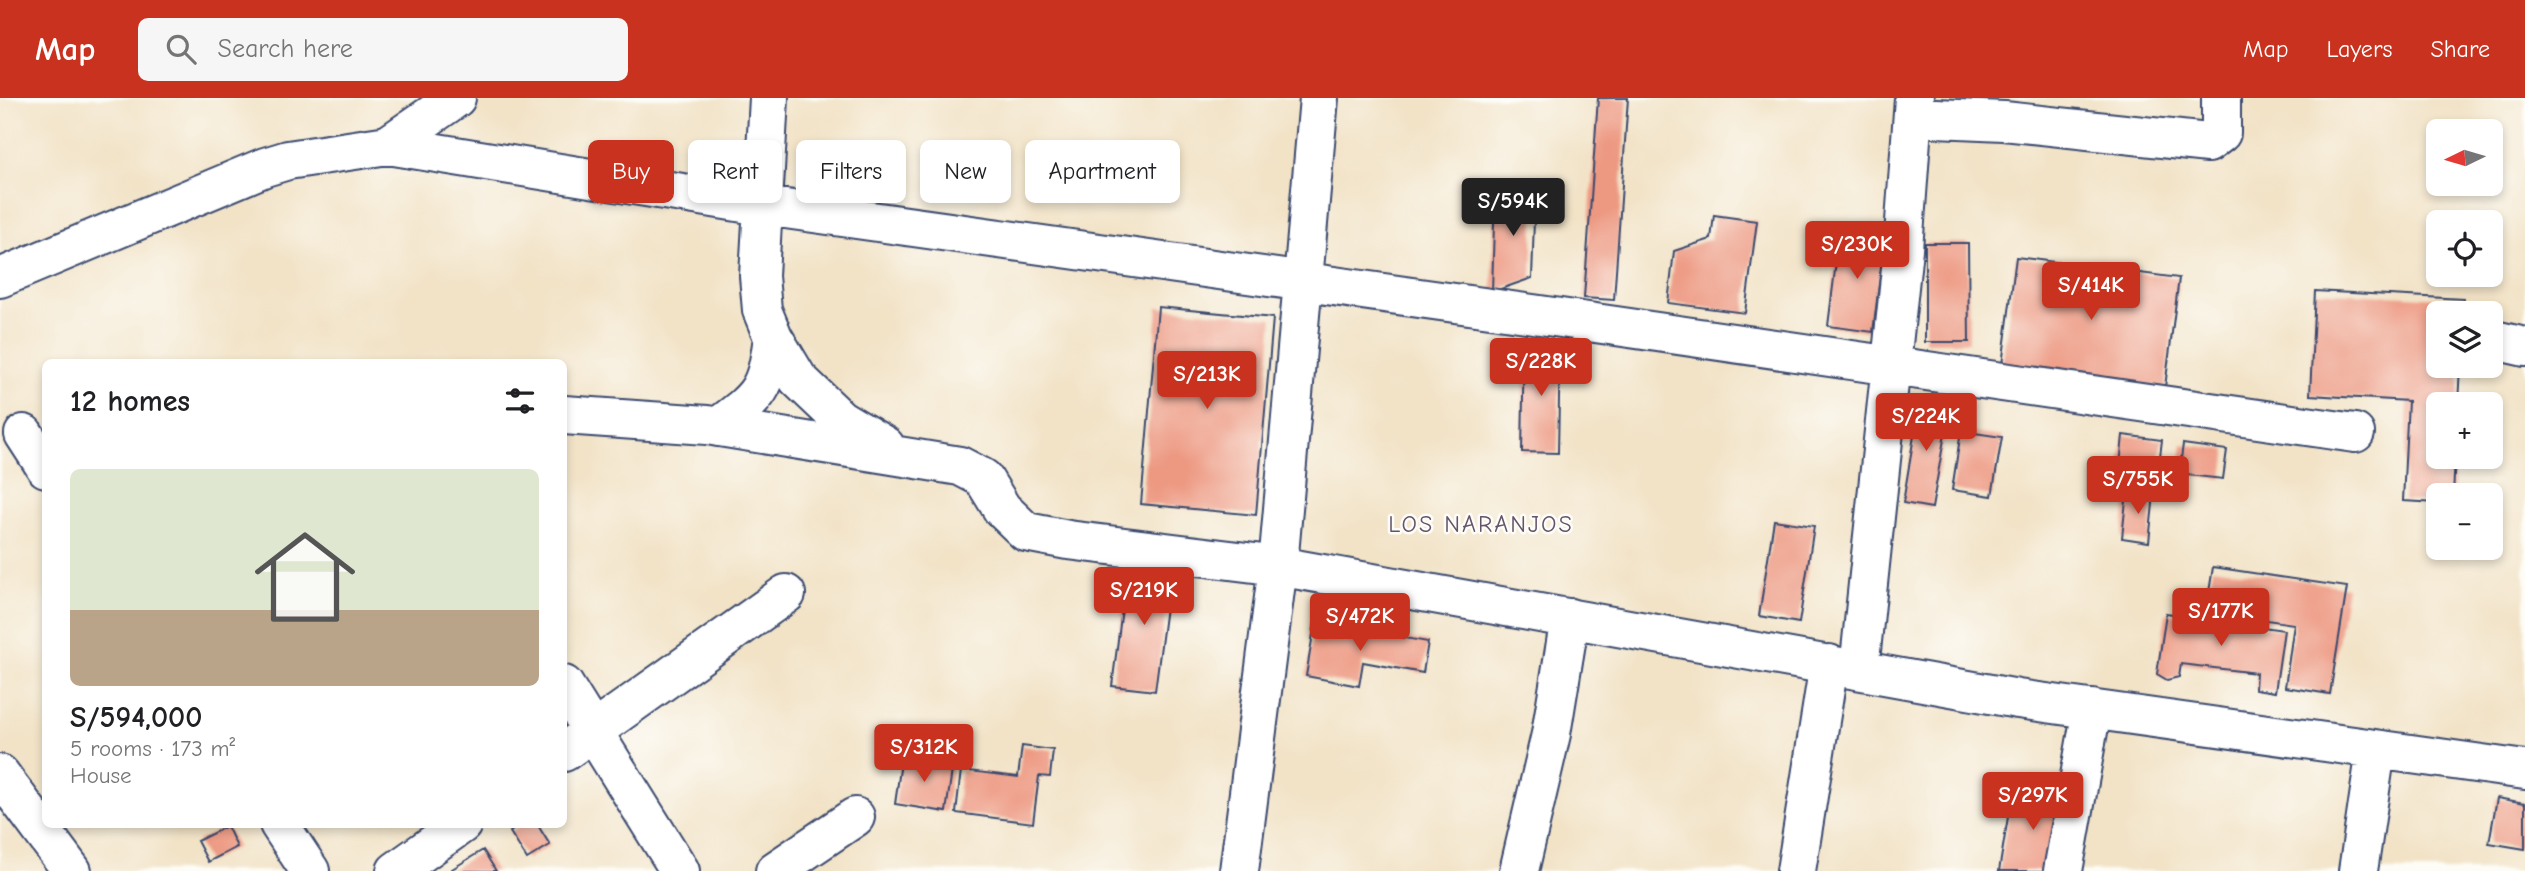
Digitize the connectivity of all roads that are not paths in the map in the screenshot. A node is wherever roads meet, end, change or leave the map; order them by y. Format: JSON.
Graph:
{"nodes":[{"id":1,"x":456,"y":98,"type":"edge"},
{"id":2,"x":769,"y":98,"type":"edge"},
{"id":3,"x":1319,"y":98,"type":"edge"},
{"id":4,"x":2221,"y":98,"type":"edge"},
{"id":5,"x":1914,"y":108,"type":"edge"},
{"id":6,"x":388,"y":145,"type":"junction"},
{"id":7,"x":763,"y":206,"type":"junction"},
{"id":8,"x":0,"y":278,"type":"edge"},
{"id":9,"x":1303,"y":281,"type":"junction"},
{"id":10,"x":773,"y":337,"type":"junction"},
{"id":11,"x":2503,"y":342,"type":"edge"},
{"id":12,"x":2525,"y":347,"type":"edge"},
{"id":13,"x":1891,"y":367,"type":"junction"},
{"id":14,"x":567,"y":415,"type":"edge"},
{"id":15,"x":718,"y":427,"type":"junction"},
{"id":16,"x":2355,"y":433,"type":"dead end"},
{"id":17,"x":24,"y":434,"type":"dead end"},
{"id":18,"x":901,"y":456,"type":"junction"},
{"id":19,"x":42,"y":462,"type":"edge"},
{"id":20,"x":1278,"y":565,"type":"junction"},
{"id":21,"x":786,"y":594,"type":"dead end"},
{"id":22,"x":1570,"y":618,"type":"junction"},
{"id":23,"x":1844,"y":667,"type":"junction"},
{"id":24,"x":567,"y":697,"type":"edge"},
{"id":25,"x":2092,"y":709,"type":"junction"},
{"id":26,"x":578,"y":742,"type":"edge"},
{"id":27,"x":2376,"y":750,"type":"junction"},
{"id":28,"x":2525,"y":771,"type":"edge"},
{"id":29,"x":0,"y":774,"type":"edge"},
{"id":30,"x":855,"y":817,"type":"dead end"},
{"id":31,"x":282,"y":828,"type":"edge"},
{"id":32,"x":456,"y":828,"type":"edge"},
{"id":33,"x":72,"y":871,"type":"edge"},
{"id":34,"x":310,"y":871,"type":"edge"},
{"id":35,"x":396,"y":871,"type":"edge"},
{"id":36,"x":680,"y":871,"type":"edge"},
{"id":37,"x":775,"y":871,"type":"edge"},
{"id":38,"x":1239,"y":871,"type":"edge"},
{"id":39,"x":1519,"y":871,"type":"edge"},
{"id":40,"x":1796,"y":871,"type":"edge"},
{"id":41,"x":2063,"y":871,"type":"edge"},
{"id":42,"x":2358,"y":871,"type":"edge"}],
"edges":[{"from":1,"to":6,"type":"street"},
{"from":2,"to":7,"type":"street"},
{"from":3,"to":9,"type":"street"},
{"from":4,"to":5,"type":"street"},
{"from":5,"to":13,"type":"street"},
{"from":6,"to":7,"type":"street"},
{"from":6,"to":8,"type":"street"},
{"from":7,"to":9,"type":"street"},
{"from":7,"to":10,"type":"street"},
{"from":9,"to":13,"type":"street"},
{"from":9,"to":20,"type":"street"},
{"from":10,"to":15,"type":"street"},
{"from":10,"to":18,"type":"street"},
{"from":11,"to":12,"type":"street"},
{"from":13,"to":16,"type":"street"},
{"from":13,"to":23,"type":"street"},
{"from":14,"to":15,"type":"street"},
{"from":15,"to":18,"type":"street"},
{"from":17,"to":19,"type":"street"},
{"from":18,"to":20,"type":"street"},
{"from":20,"to":22,"type":"street"},
{"from":20,"to":38,"type":"street"},
{"from":21,"to":26,"type":"street"},
{"from":22,"to":23,"type":"street"},
{"from":22,"to":39,"type":"street"},
{"from":23,"to":25,"type":"street"},
{"from":23,"to":40,"type":"street"},
{"from":24,"to":26,"type":"street"},
{"from":25,"to":27,"type":"street"},
{"from":25,"to":41,"type":"street"},
{"from":26,"to":36,"type":"street"},
{"from":27,"to":28,"type":"street"},
{"from":27,"to":42,"type":"street"},
{"from":29,"to":33,"type":"street"},
{"from":30,"to":37,"type":"street"},
{"from":31,"to":34,"type":"street"},
{"from":32,"to":35,"type":"street"}]}
